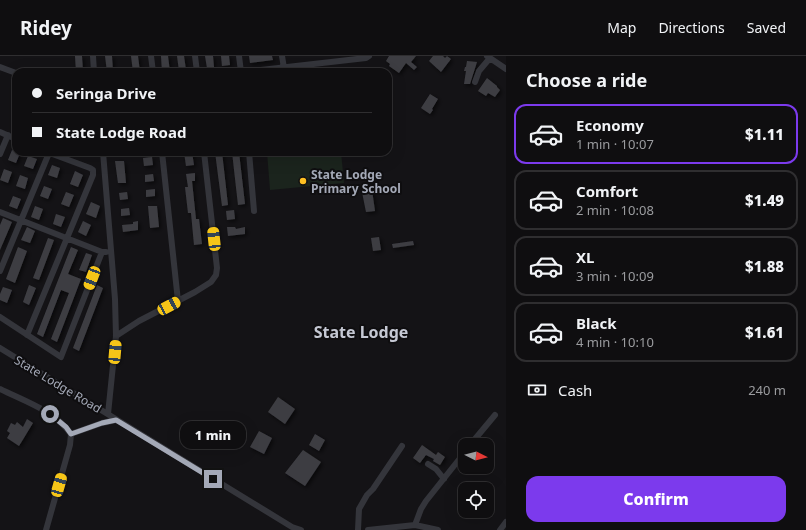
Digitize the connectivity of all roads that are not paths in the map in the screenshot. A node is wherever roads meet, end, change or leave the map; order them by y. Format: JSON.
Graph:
{"nodes":[{"id":1,"x":93,"y":56,"type":"edge"},
{"id":2,"x":151,"y":56,"type":"edge"},
{"id":3,"x":195,"y":56,"type":"edge"},
{"id":4,"x":239,"y":56,"type":"edge"},
{"id":5,"x":282,"y":56,"type":"edge"},
{"id":6,"x":369,"y":56,"type":"edge"},
{"id":7,"x":489,"y":57,"type":"edge"},
{"id":8,"x":327,"y":59,"type":"edge"},
{"id":9,"x":0,"y":67,"type":"edge"},
{"id":10,"x":94,"y":68,"type":"edge"},
{"id":11,"x":152,"y":68,"type":"edge"},
{"id":12,"x":196,"y":68,"type":"edge"},
{"id":13,"x":240,"y":68,"type":"edge"},
{"id":14,"x":284,"y":68,"type":"joint"},
{"id":15,"x":506,"y":69,"type":"edge"},
{"id":16,"x":12,"y":72,"type":"edge"},
{"id":17,"x":475,"y":82,"type":"dead end"},
{"id":18,"x":0,"y":132,"type":"edge"},
{"id":19,"x":8,"y":135,"type":"junction"},
{"id":20,"x":12,"y":137,"type":"edge"},
{"id":21,"x":0,"y":154,"type":"edge"},
{"id":22,"x":46,"y":156,"type":"edge"},
{"id":23,"x":58,"y":156,"type":"edge"},
{"id":24,"x":103,"y":156,"type":"edge"},
{"id":25,"x":162,"y":156,"type":"edge"},
{"id":26,"x":204,"y":156,"type":"edge"},
{"id":27,"x":249,"y":156,"type":"edge"},
{"id":28,"x":254,"y":211,"type":"dead end"},
{"id":29,"x":0,"y":212,"type":"edge"},
{"id":30,"x":21,"y":221,"type":"junction"},
{"id":31,"x":66,"y":238,"type":"junction"},
{"id":32,"x":111,"y":251,"type":"junction"},
{"id":33,"x":102,"y":252,"type":"junction"},
{"id":34,"x":0,"y":271,"type":"edge"},
{"id":35,"x":178,"y":301,"type":"junction"},
{"id":36,"x":0,"y":317,"type":"edge"},
{"id":37,"x":27,"y":335,"type":"junction"},
{"id":38,"x":116,"y":336,"type":"junction"},
{"id":39,"x":0,"y":348,"type":"edge"},
{"id":40,"x":0,"y":389,"type":"edge"},
{"id":41,"x":108,"y":414,"type":"junction"},
{"id":42,"x":495,"y":415,"type":"dead end"},
{"id":43,"x":116,"y":420,"type":"junction"},
{"id":44,"x":71,"y":434,"type":"junction"},
{"id":45,"x":476,"y":438,"type":"edge"},
{"id":46,"x":402,"y":446,"type":"dead end"},
{"id":47,"x":458,"y":461,"type":"edge"},
{"id":48,"x":428,"y":464,"type":"dead end"},
{"id":49,"x":375,"y":472,"type":"dead end"},
{"id":50,"x":382,"y":477,"type":"junction"},
{"id":51,"x":444,"y":479,"type":"junction"},
{"id":52,"x":506,"y":522,"type":"edge"},
{"id":53,"x":415,"y":525,"type":"junction"},
{"id":54,"x":46,"y":530,"type":"edge"},
{"id":55,"x":298,"y":530,"type":"edge"},
{"id":56,"x":358,"y":530,"type":"edge"},
{"id":57,"x":368,"y":530,"type":"edge"},
{"id":58,"x":438,"y":530,"type":"edge"},
{"id":59,"x":500,"y":530,"type":"edge"}],
"edges":[{"from":1,"to":10,"type":"street"},
{"from":2,"to":11,"type":"street"},
{"from":3,"to":12,"type":"street"},
{"from":4,"to":13,"type":"street"},
{"from":5,"to":14,"type":"street"},
{"from":6,"to":8,"type":"street"},
{"from":7,"to":15,"type":"street"},
{"from":7,"to":17,"type":"street"},
{"from":8,"to":14,"type":"street"},
{"from":9,"to":16,"type":"street"},
{"from":18,"to":19,"type":"street"},
{"from":19,"to":20,"type":"street"},
{"from":19,"to":21,"type":"street"},
{"from":22,"to":30,"type":"street"},
{"from":23,"to":31,"type":"street"},
{"from":24,"to":32,"type":"street"},
{"from":25,"to":35,"type":"street"},
{"from":26,"to":35,"type":"street"},
{"from":27,"to":28,"type":"street"},
{"from":29,"to":30,"type":"street"},
{"from":30,"to":31,"type":"street"},
{"from":30,"to":34,"type":"street"},
{"from":31,"to":33,"type":"street"},
{"from":31,"to":37,"type":"street"},
{"from":32,"to":33,"type":"street"},
{"from":32,"to":38,"type":"street"},
{"from":33,"to":37,"type":"street"},
{"from":35,"to":38,"type":"street"},
{"from":36,"to":37,"type":"street"},
{"from":38,"to":41,"type":"street"},
{"from":39,"to":41,"type":"street","name":"State Lodge Road"},
{"from":40,"to":44,"type":"street"},
{"from":41,"to":43,"type":"street","name":"State Lodge Road"},
{"from":42,"to":45,"type":"street"},
{"from":43,"to":44,"type":"street"},
{"from":43,"to":55,"type":"street","name":"State Lodge Road"},
{"from":44,"to":54,"type":"street"},
{"from":46,"to":50,"type":"street"},
{"from":47,"to":51,"type":"street"},
{"from":48,"to":51,"type":"street"},
{"from":49,"to":50,"type":"street"},
{"from":50,"to":56,"type":"street"},
{"from":51,"to":53,"type":"street"},
{"from":52,"to":59,"type":"street"},
{"from":53,"to":57,"type":"street"},
{"from":53,"to":58,"type":"street"}]}
